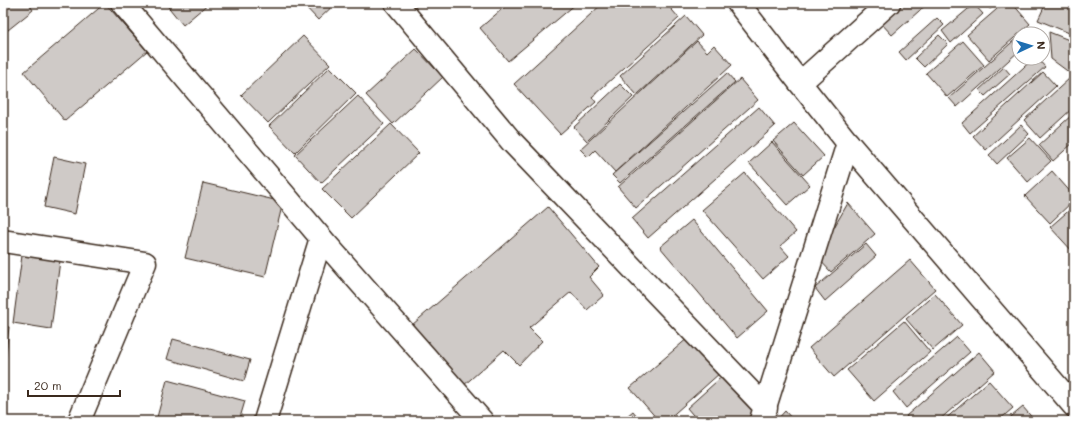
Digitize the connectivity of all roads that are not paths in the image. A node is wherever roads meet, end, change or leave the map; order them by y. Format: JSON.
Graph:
{"nodes":[{"id":1,"x":122,"y":3,"type":"edge"},
{"id":2,"x":396,"y":3,"type":"edge"},
{"id":3,"x":738,"y":3,"type":"edge"},
{"id":4,"x":889,"y":3,"type":"edge"},
{"id":5,"x":800,"y":83,"type":"junction"},
{"id":6,"x":848,"y":143,"type":"junction"},
{"id":7,"x":321,"y":238,"type":"junction"},
{"id":8,"x":3,"y":241,"type":"edge"},
{"id":9,"x":1074,"y":406,"type":"edge"},
{"id":10,"x":763,"y":415,"type":"edge"},
{"id":11,"x":79,"y":421,"type":"edge"},
{"id":12,"x":265,"y":421,"type":"edge"},
{"id":13,"x":482,"y":421,"type":"edge"}],
"edges":[{"from":1,"to":7,"type":"street"},
{"from":2,"to":10,"type":"street"},
{"from":3,"to":5,"type":"street"},
{"from":4,"to":5,"type":"street"},
{"from":5,"to":6,"type":"street"},
{"from":6,"to":9,"type":"street"},
{"from":6,"to":10,"type":"street"},
{"from":7,"to":12,"type":"street"},
{"from":7,"to":13,"type":"street"},
{"from":8,"to":11,"type":"street"}]}
